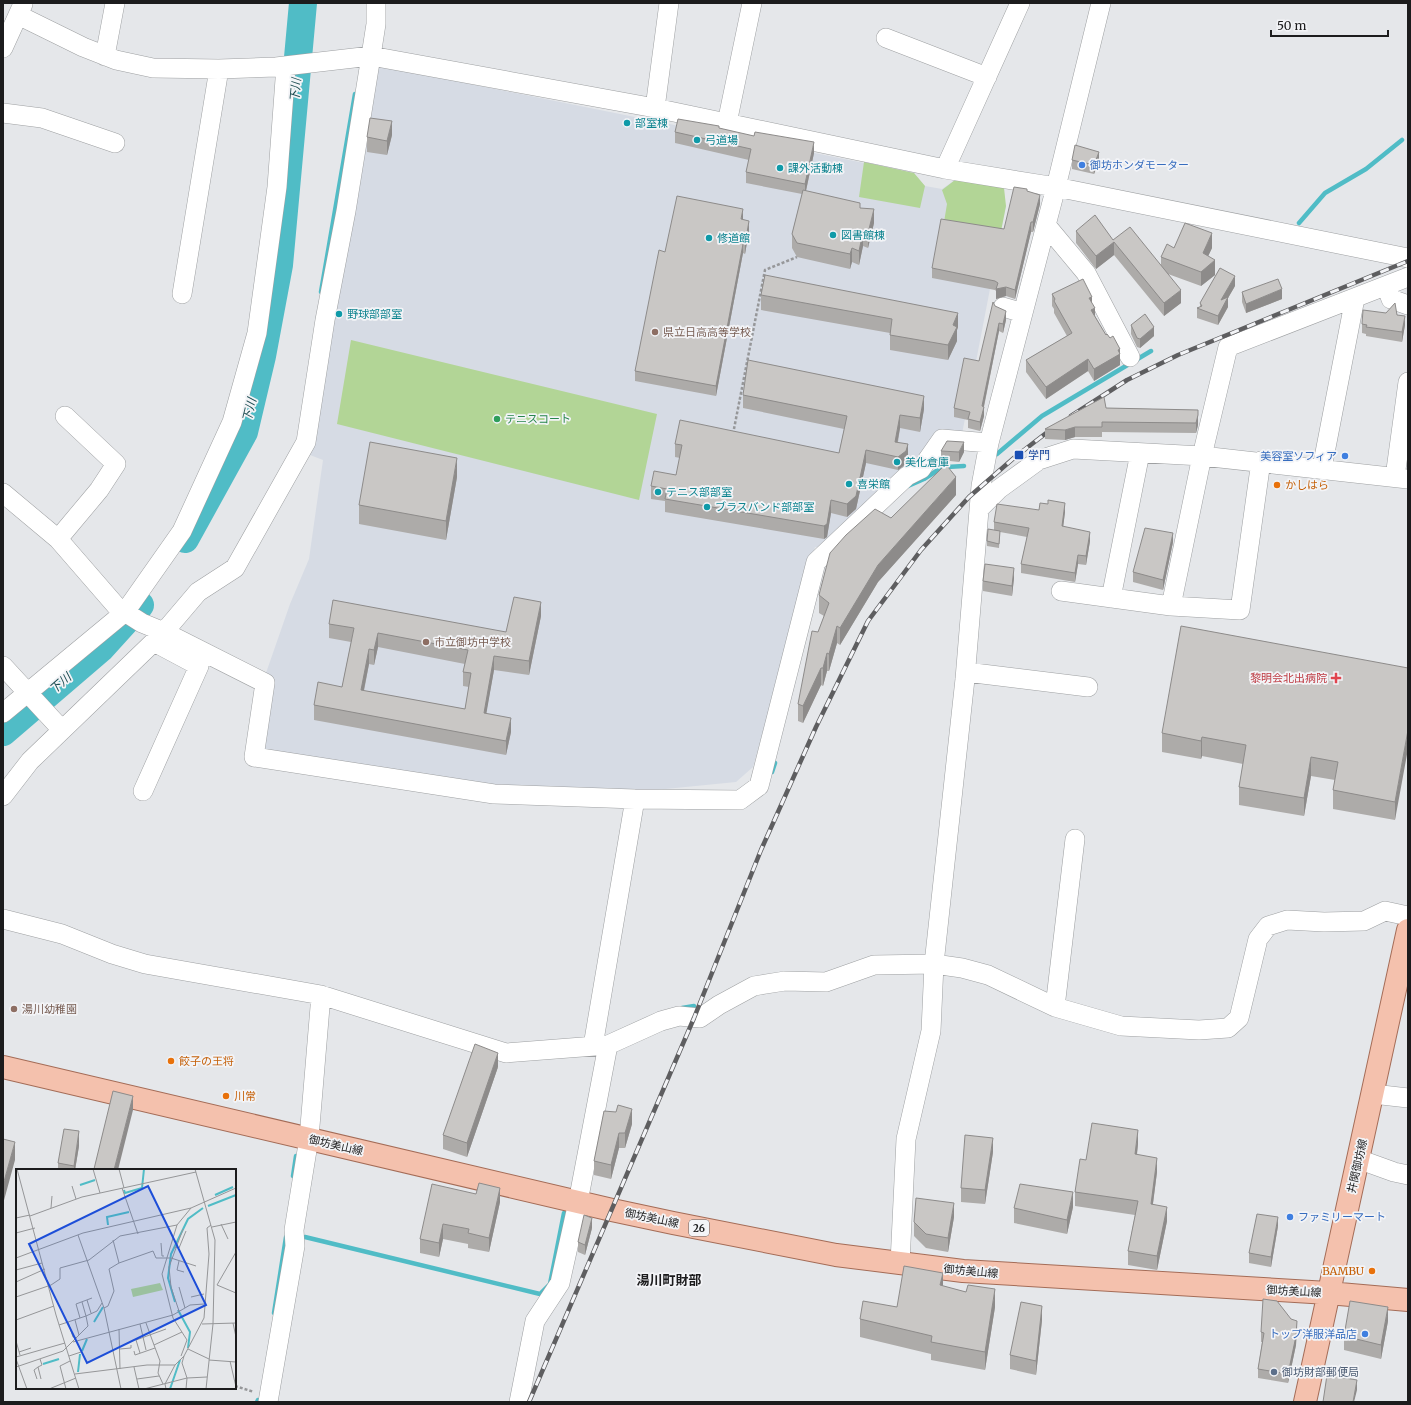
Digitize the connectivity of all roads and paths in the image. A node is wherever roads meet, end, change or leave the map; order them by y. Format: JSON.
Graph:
{"nodes":[{"id":1,"x":115,"y":3,"type":"edge"},
{"id":2,"x":376,"y":3,"type":"edge"},
{"id":3,"x":669,"y":3,"type":"edge"},
{"id":4,"x":752,"y":3,"type":"edge"},
{"id":5,"x":1020,"y":3,"type":"edge"},
{"id":6,"x":1101,"y":3,"type":"edge"},
{"id":7,"x":21,"y":9,"type":"edge"},
{"id":8,"x":886,"y":38,"type":"dead end"},
{"id":9,"x":3,"y":48,"type":"edge"},
{"id":10,"x":105,"y":56,"type":"junction"},
{"id":11,"x":370,"y":56,"type":"junction"},
{"id":12,"x":286,"y":66,"type":"junction"},
{"id":13,"x":219,"y":69,"type":"junction"},
{"id":14,"x":987,"y":77,"type":"junction"},
{"id":15,"x":655,"y":108,"type":"junction"},
{"id":16,"x":3,"y":113,"type":"edge"},
{"id":17,"x":727,"y":123,"type":"junction"},
{"id":18,"x":115,"y":143,"type":"dead end"},
{"id":19,"x":946,"y":169,"type":"junction"},
{"id":20,"x":1056,"y":187,"type":"junction"},
{"id":21,"x":1046,"y":225,"type":"junction"},
{"id":22,"x":797,"y":257,"type":"dead end"},
{"id":23,"x":1408,"y":258,"type":"edge"},
{"id":24,"x":1408,"y":278,"type":"edge"},
{"id":25,"x":1386,"y":286,"type":"junction"},
{"id":26,"x":182,"y":294,"type":"dead end"},
{"id":27,"x":1355,"y":298,"type":"junction"},
{"id":28,"x":1408,"y":305,"type":"edge"},
{"id":29,"x":1003,"y":307,"type":"dead end"},
{"id":30,"x":1023,"y":313,"type":"junction"},
{"id":31,"x":1130,"y":357,"type":"dead end"},
{"id":32,"x":1408,"y":382,"type":"edge"},
{"id":33,"x":65,"y":416,"type":"dead end"},
{"id":34,"x":732,"y":437,"type":"edge"},
{"id":35,"x":988,"y":443,"type":"junction"},
{"id":36,"x":1140,"y":452,"type":"junction"},
{"id":37,"x":1202,"y":456,"type":"junction"},
{"id":38,"x":1261,"y":461,"type":"junction"},
{"id":39,"x":1322,"y":468,"type":"junction"},
{"id":40,"x":1401,"y":478,"type":"edge"},
{"id":41,"x":3,"y":493,"type":"edge"},
{"id":42,"x":980,"y":508,"type":"junction"},
{"id":43,"x":58,"y":539,"type":"junction"},
{"id":44,"x":1061,"y":591,"type":"dead end"},
{"id":45,"x":1111,"y":598,"type":"junction"},
{"id":46,"x":1171,"y":606,"type":"junction"},
{"id":47,"x":125,"y":612,"type":"junction"},
{"id":48,"x":159,"y":637,"type":"junction"},
{"id":49,"x":3,"y":666,"type":"edge"},
{"id":50,"x":966,"y":672,"type":"junction"},
{"id":51,"x":1088,"y":687,"type":"dead end"},
{"id":52,"x":27,"y":693,"type":"junction"},
{"id":53,"x":3,"y":714,"type":"edge"},
{"id":54,"x":62,"y":730,"type":"junction"},
{"id":55,"x":143,"y":791,"type":"dead end"},
{"id":56,"x":3,"y":796,"type":"edge"},
{"id":57,"x":635,"y":799,"type":"junction"},
{"id":58,"x":1075,"y":839,"type":"dead end"},
{"id":59,"x":1408,"y":916,"type":"edge"},
{"id":60,"x":3,"y":919,"type":"edge"},
{"id":61,"x":1408,"y":930,"type":"edge"},
{"id":62,"x":934,"y":964,"type":"junction"},
{"id":63,"x":321,"y":995,"type":"junction"},
{"id":64,"x":1055,"y":1007,"type":"junction"},
{"id":65,"x":600,"y":1046,"type":"junction"},
{"id":66,"x":3,"y":1067,"type":"edge"},
{"id":67,"x":1373,"y":1094,"type":"junction"},
{"id":68,"x":1408,"y":1098,"type":"edge"},
{"id":69,"x":309,"y":1138,"type":"junction"},
{"id":70,"x":1358,"y":1159,"type":"junction"},
{"id":71,"x":1408,"y":1175,"type":"edge"},
{"id":72,"x":578,"y":1202,"type":"junction"},
{"id":73,"x":900,"y":1263,"type":"junction"},
{"id":74,"x":1328,"y":1293,"type":"junction"},
{"id":75,"x":1408,"y":1300,"type":"edge"},
{"id":76,"x":268,"y":1402,"type":"edge"},
{"id":77,"x":519,"y":1402,"type":"edge"},
{"id":78,"x":1305,"y":1402,"type":"edge"}],
"edges":[{"from":1,"to":10,"type":"street"},
{"from":2,"to":11,"type":"street"},
{"from":3,"to":15,"type":"street"},
{"from":4,"to":17,"type":"street"},
{"from":5,"to":14,"type":"street"},
{"from":6,"to":20,"type":"street"},
{"from":7,"to":9,"type":"street"},
{"from":7,"to":10,"type":"street"},
{"from":8,"to":14,"type":"street"},
{"from":10,"to":13,"type":"street"},
{"from":11,"to":12,"type":"street"},
{"from":11,"to":15,"type":"street"},
{"from":11,"to":48,"type":"street"},
{"from":12,"to":13,"type":"street"},
{"from":12,"to":47,"type":"street"},
{"from":13,"to":26,"type":"street"},
{"from":14,"to":19,"type":"street"},
{"from":15,"to":17,"type":"street"},
{"from":16,"to":18,"type":"street"},
{"from":17,"to":19,"type":"street"},
{"from":19,"to":20,"type":"street"},
{"from":20,"to":21,"type":"street"},
{"from":20,"to":23,"type":"street"},
{"from":21,"to":30,"type":"street"},
{"from":21,"to":31,"type":"street"},
{"from":22,"to":34,"type":"path"},
{"from":24,"to":25,"type":"street"},
{"from":25,"to":27,"type":"street"},
{"from":25,"to":28,"type":"street"},
{"from":27,"to":37,"type":"street"},
{"from":27,"to":39,"type":"street"},
{"from":29,"to":30,"type":"street"},
{"from":30,"to":35,"type":"street"},
{"from":32,"to":40,"type":"street"},
{"from":33,"to":43,"type":"street"},
{"from":35,"to":42,"type":"street"},
{"from":35,"to":57,"type":"street"},
{"from":36,"to":37,"type":"street"},
{"from":36,"to":42,"type":"street"},
{"from":36,"to":45,"type":"street"},
{"from":37,"to":38,"type":"street"},
{"from":37,"to":46,"type":"street"},
{"from":38,"to":39,"type":"street"},
{"from":38,"to":46,"type":"street"},
{"from":39,"to":40,"type":"street"},
{"from":41,"to":43,"type":"street"},
{"from":42,"to":50,"type":"street"},
{"from":43,"to":47,"type":"street"},
{"from":44,"to":45,"type":"street"},
{"from":45,"to":46,"type":"street"},
{"from":47,"to":48,"type":"street"},
{"from":47,"to":52,"type":"street"},
{"from":48,"to":54,"type":"street"},
{"from":48,"to":55,"type":"street"},
{"from":48,"to":57,"type":"street"},
{"from":49,"to":52,"type":"street"},
{"from":50,"to":51,"type":"street"},
{"from":50,"to":62,"type":"street"},
{"from":52,"to":53,"type":"street"},
{"from":52,"to":54,"type":"street"},
{"from":54,"to":56,"type":"street"},
{"from":57,"to":65,"type":"street"},
{"from":58,"to":64,"type":"street"},
{"from":59,"to":64,"type":"street"},
{"from":60,"to":63,"type":"street"},
{"from":61,"to":67,"type":"main road","name":"井関御坊線"},
{"from":62,"to":64,"type":"street"},
{"from":62,"to":65,"type":"street"},
{"from":62,"to":73,"type":"street"},
{"from":63,"to":65,"type":"street"},
{"from":63,"to":69,"type":"street"},
{"from":65,"to":72,"type":"street"},
{"from":66,"to":69,"type":"main road","name":"御坊美山線","number":"26"},
{"from":67,"to":68,"type":"street"},
{"from":67,"to":70,"type":"main road","name":"井関御坊線"},
{"from":69,"to":72,"type":"main road","name":"御坊美山線","number":"26"},
{"from":69,"to":76,"type":"street"},
{"from":70,"to":71,"type":"street"},
{"from":70,"to":74,"type":"main road","name":"井関御坊線"},
{"from":72,"to":73,"type":"main road","name":"御坊美山線","number":"26"},
{"from":72,"to":77,"type":"street"},
{"from":73,"to":74,"type":"main road","name":"御坊美山線","number":"26"},
{"from":74,"to":75,"type":"main road","name":"御坊美山線","number":"26"},
{"from":74,"to":78,"type":"main road","name":"井関御坊線"}]}
